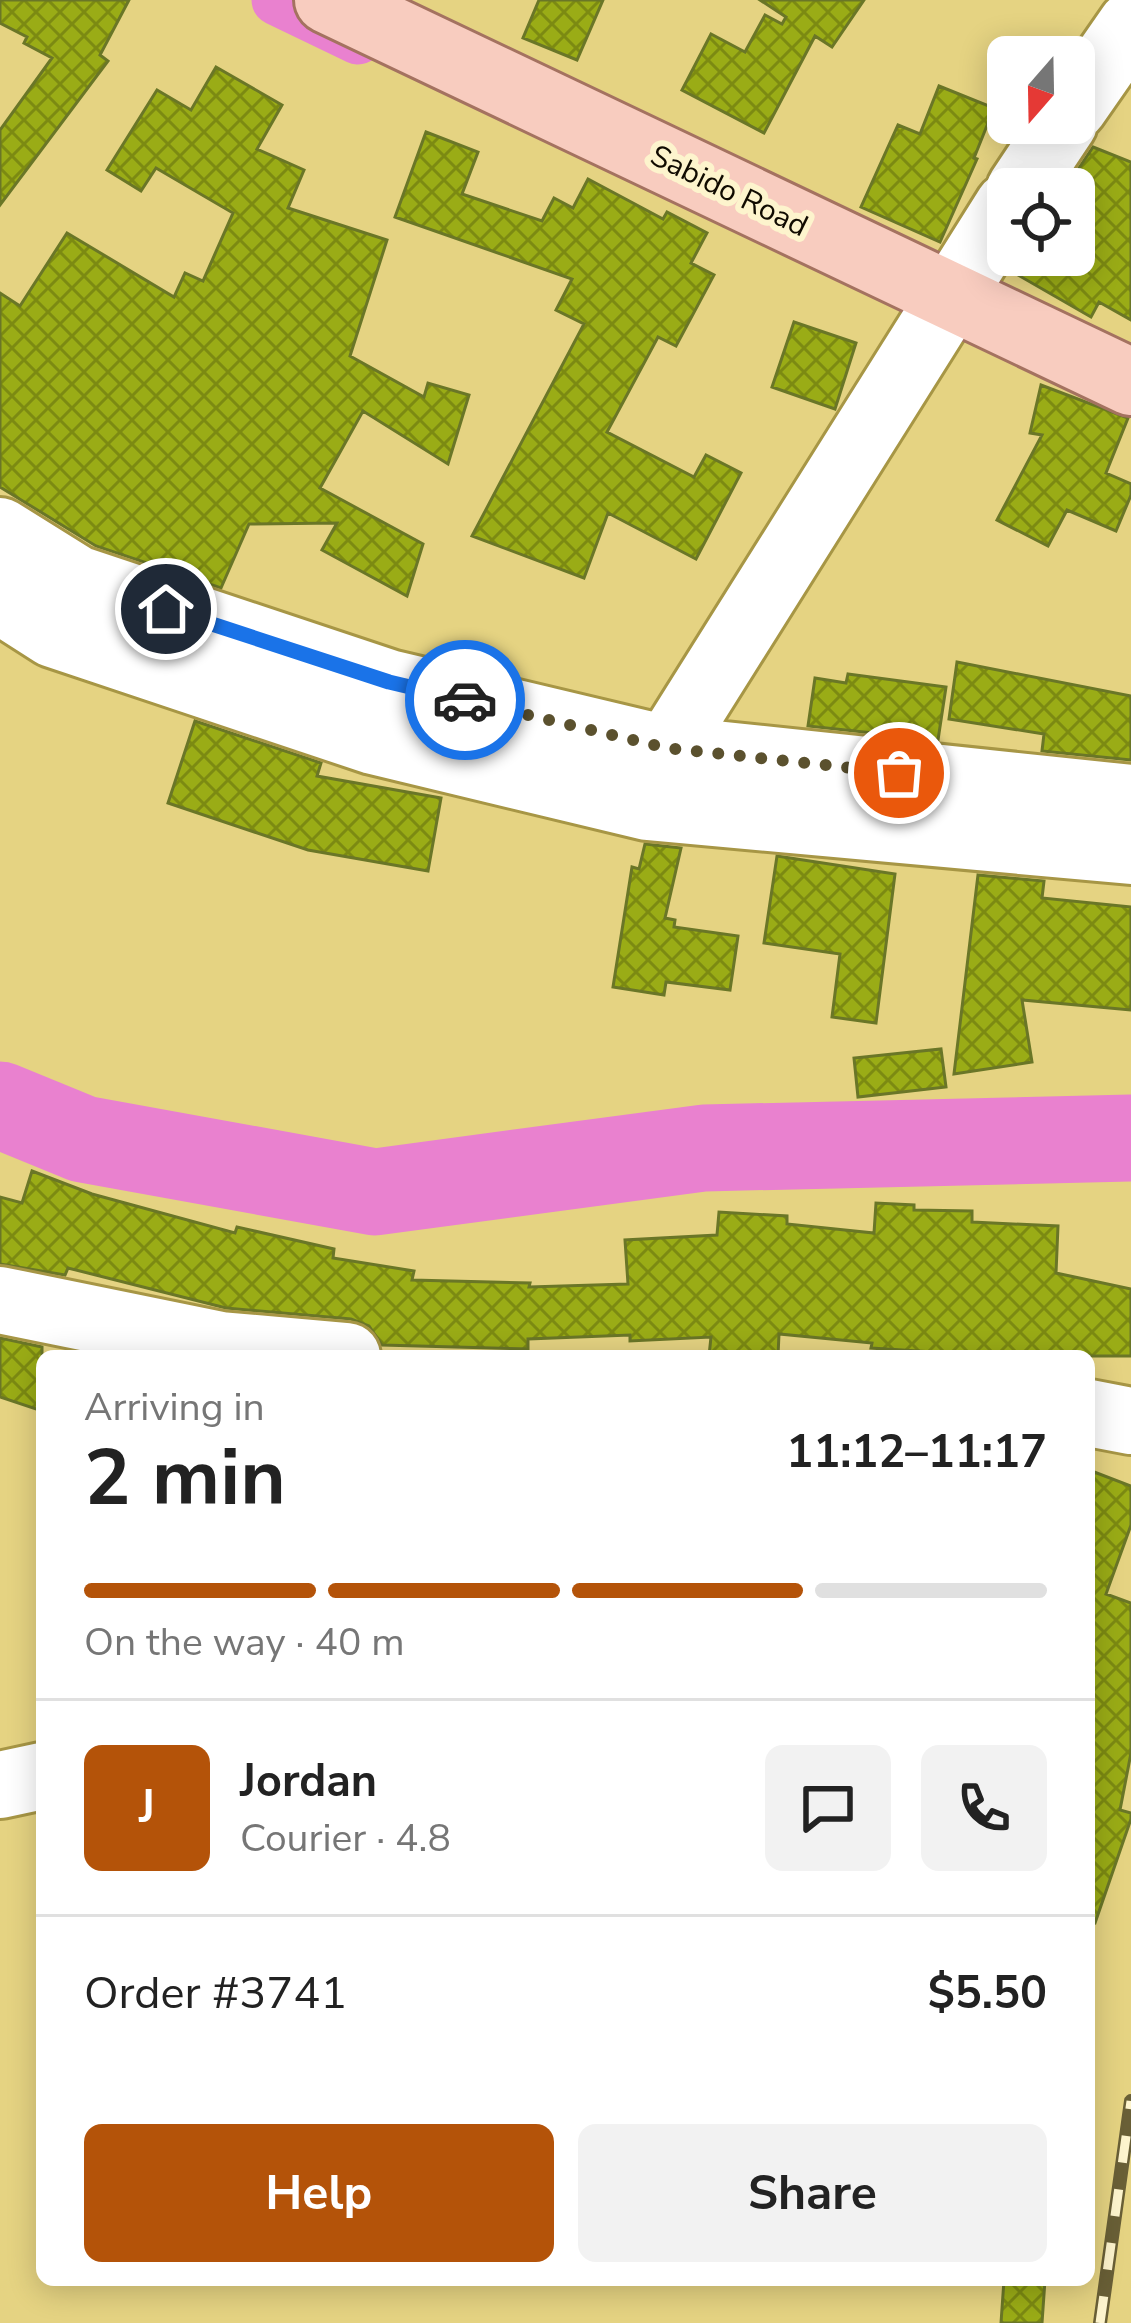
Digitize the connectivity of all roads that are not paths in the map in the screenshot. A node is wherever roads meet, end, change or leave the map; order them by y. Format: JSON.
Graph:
{"nodes":[{"id":1,"x":328,"y":0,"type":"edge"},
{"id":2,"x":1131,"y":25,"type":"edge"},
{"id":3,"x":1095,"y":77,"type":"edge"},
{"id":4,"x":987,"y":238,"type":"edge"},
{"id":5,"x":948,"y":296,"type":"junction"},
{"id":6,"x":1131,"y":382,"type":"edge"},
{"id":7,"x":0,"y":531,"type":"edge"},
{"id":8,"x":43,"y":604,"type":"edge"},
{"id":9,"x":657,"y":778,"type":"junction"},
{"id":10,"x":1131,"y":798,"type":"edge"},
{"id":11,"x":1131,"y":851,"type":"edge"},
{"id":12,"x":0,"y":1300,"type":"edge"},
{"id":13,"x":220,"y":1350,"type":"edge"},
{"id":14,"x":1095,"y":1414,"type":"edge"},
{"id":15,"x":1131,"y":1420,"type":"edge"},
{"id":16,"x":36,"y":1777,"type":"edge"},
{"id":17,"x":0,"y":1785,"type":"edge"}],
"edges":[{"from":1,"to":5,"type":"main road","name":"Sabido Road"},
{"from":2,"to":3,"type":"street"},
{"from":4,"to":5,"type":"street"},
{"from":5,"to":6,"type":"main road","name":"Sabido Road"},
{"from":5,"to":9,"type":"street"},
{"from":7,"to":8,"type":"street"},
{"from":8,"to":9,"type":"street"},
{"from":9,"to":10,"type":"street"},
{"from":9,"to":11,"type":"street"},
{"from":12,"to":13,"type":"street"},
{"from":14,"to":15,"type":"street"},
{"from":16,"to":17,"type":"street"}]}
